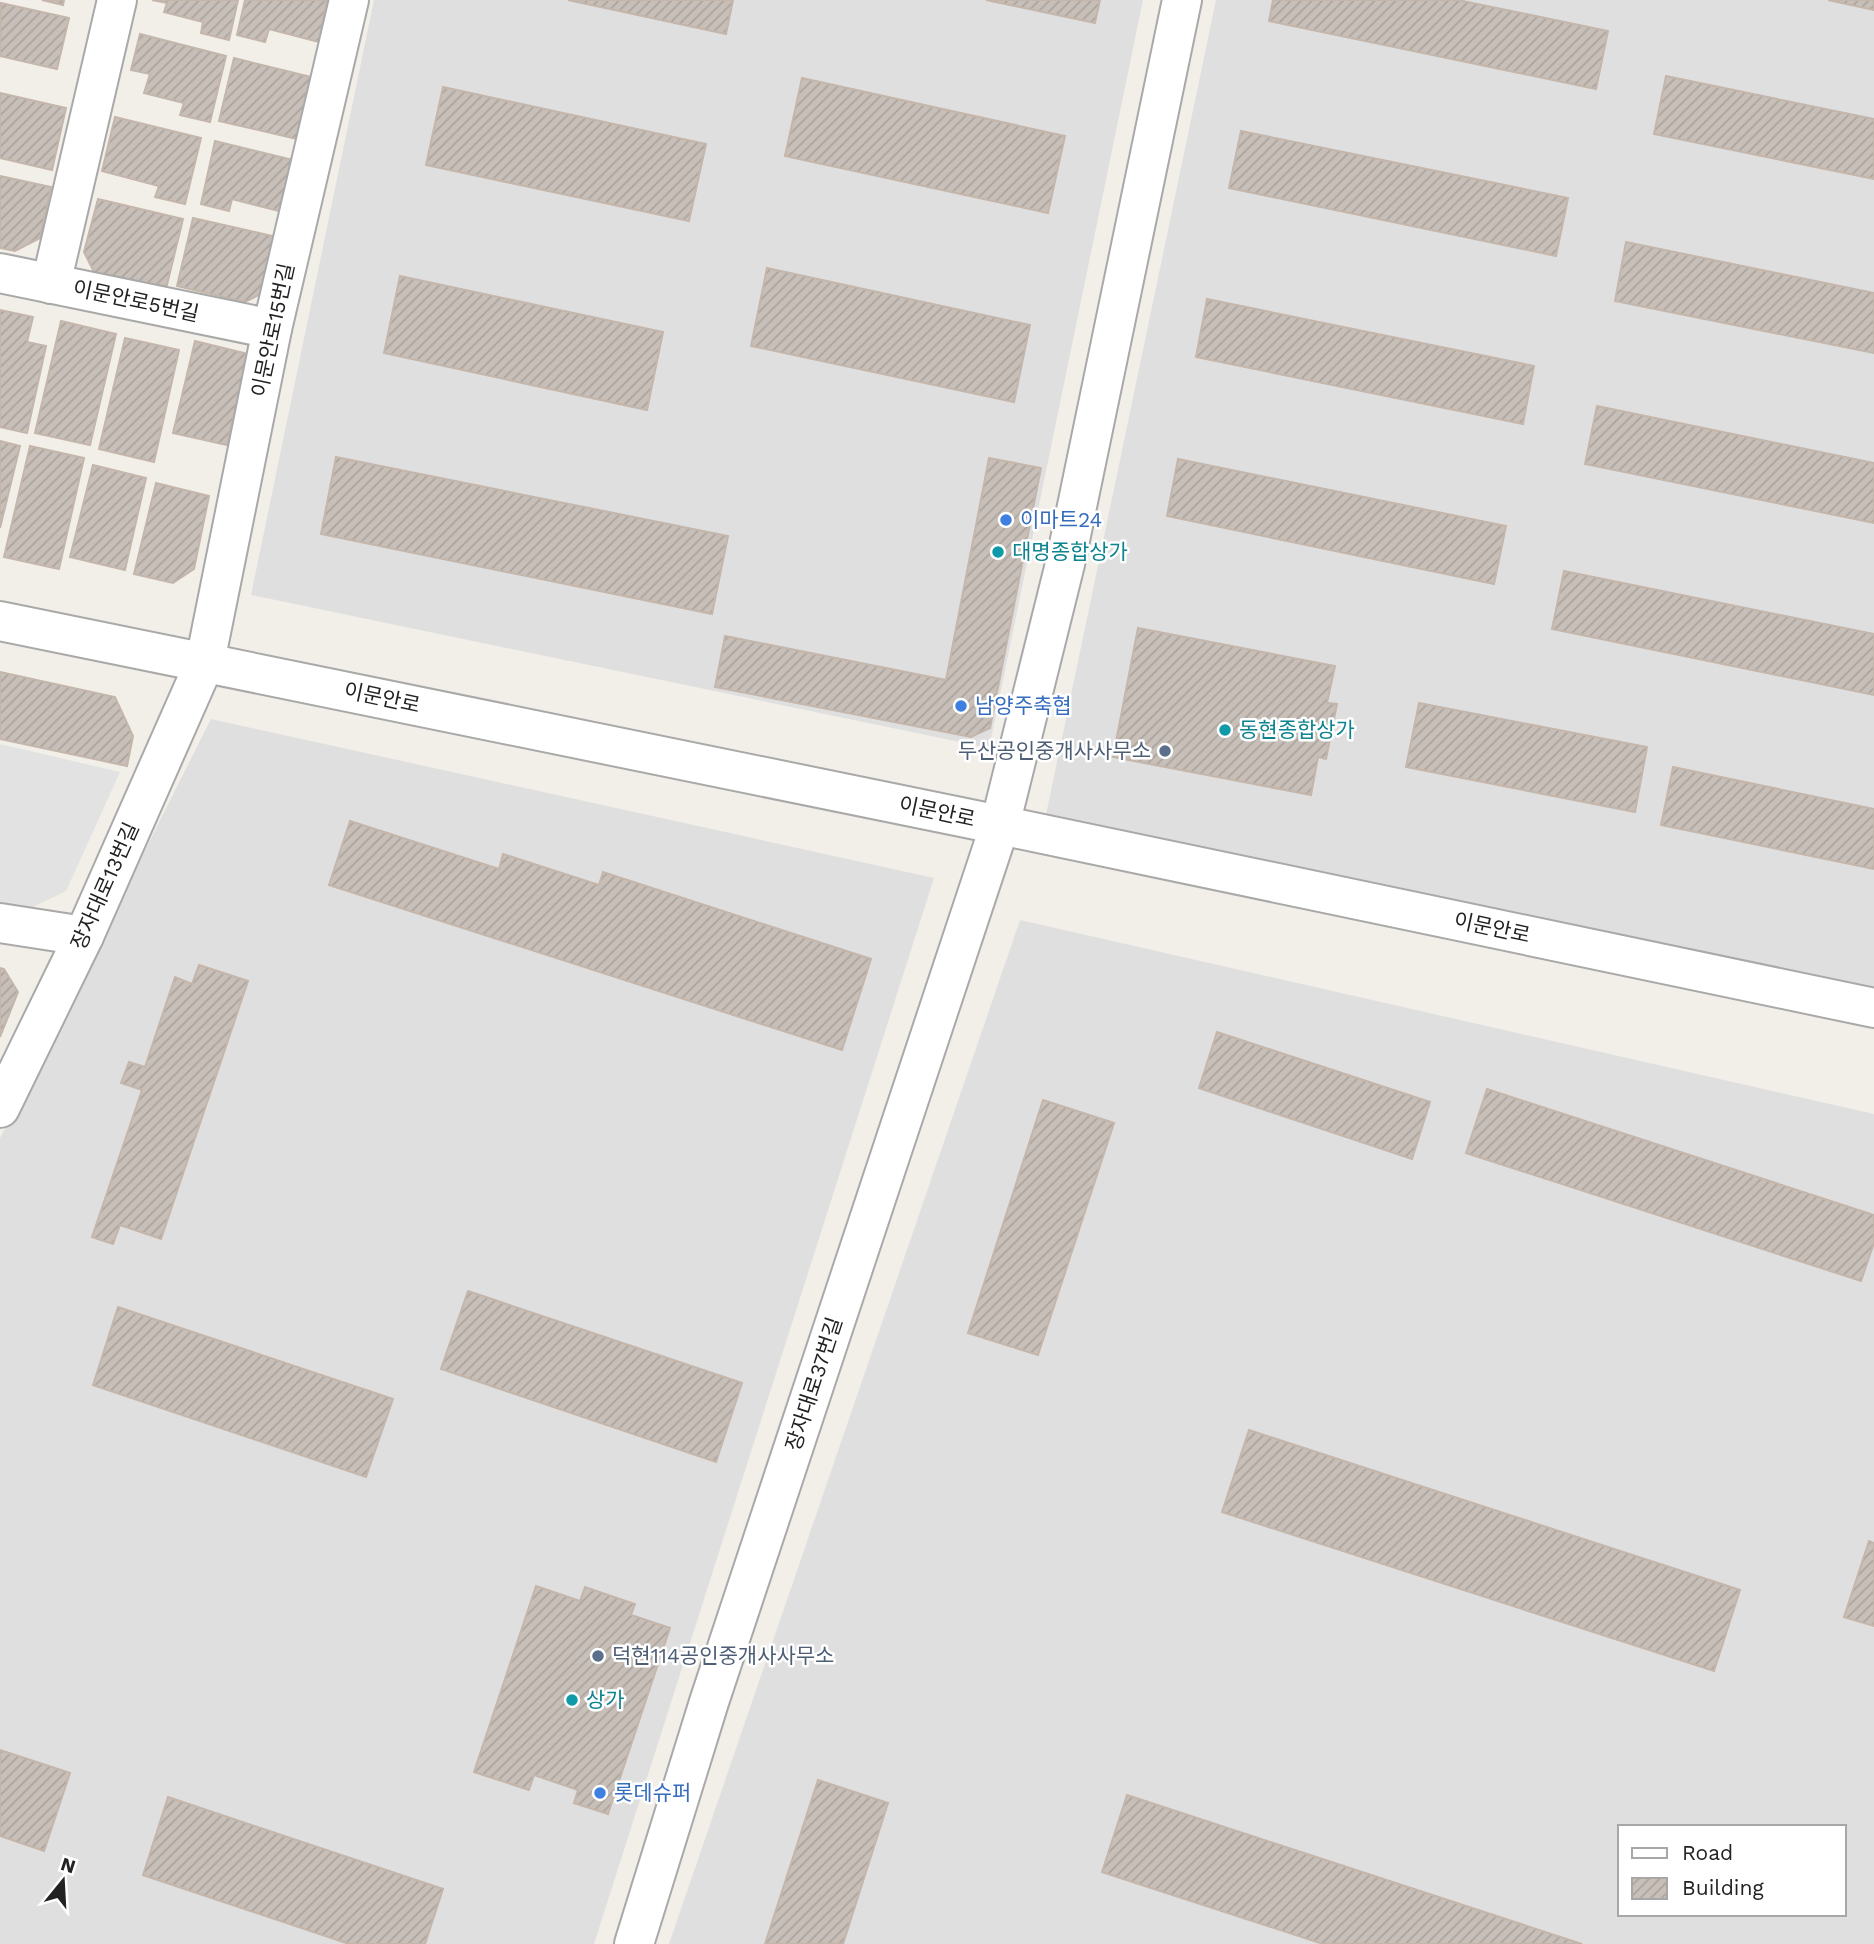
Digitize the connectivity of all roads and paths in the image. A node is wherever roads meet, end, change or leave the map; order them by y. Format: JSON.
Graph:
{"nodes":[{"id":1,"x":117,"y":0,"type":"edge"},
{"id":2,"x":349,"y":0,"type":"edge"},
{"id":3,"x":1182,"y":0,"type":"edge"},
{"id":4,"x":0,"y":273,"type":"edge"},
{"id":5,"x":51,"y":284,"type":"junction"},
{"id":6,"x":272,"y":329,"type":"junction"},
{"id":7,"x":0,"y":621,"type":"edge"},
{"id":8,"x":205,"y":662,"type":"junction"},
{"id":9,"x":1000,"y":825,"type":"junction"},
{"id":10,"x":0,"y":923,"type":"edge"},
{"id":11,"x":84,"y":936,"type":"junction"},
{"id":12,"x":1874,"y":1008,"type":"edge"},
{"id":13,"x":0,"y":1108,"type":"edge"},
{"id":14,"x":634,"y":1944,"type":"edge"}],
"edges":[{"from":1,"to":5,"type":"street"},
{"from":2,"to":6,"type":"street","name":"이문안로15번길"},
{"from":3,"to":9,"type":"street","name":"장자대로37번길"},
{"from":4,"to":5,"type":"street","name":"이문안로5번길"},
{"from":5,"to":6,"type":"street","name":"이문안로5번길"},
{"from":6,"to":8,"type":"street","name":"이문안로15번길"},
{"from":7,"to":8,"type":"street","name":"이문안로"},
{"from":8,"to":9,"type":"street","name":"이문안로"},
{"from":8,"to":11,"type":"street","name":"장자대로13번길"},
{"from":9,"to":12,"type":"street","name":"이문안로"},
{"from":9,"to":14,"type":"street","name":"장자대로37번길"},
{"from":10,"to":11,"type":"street"},
{"from":11,"to":13,"type":"street","name":"장자대로13번길"}]}
